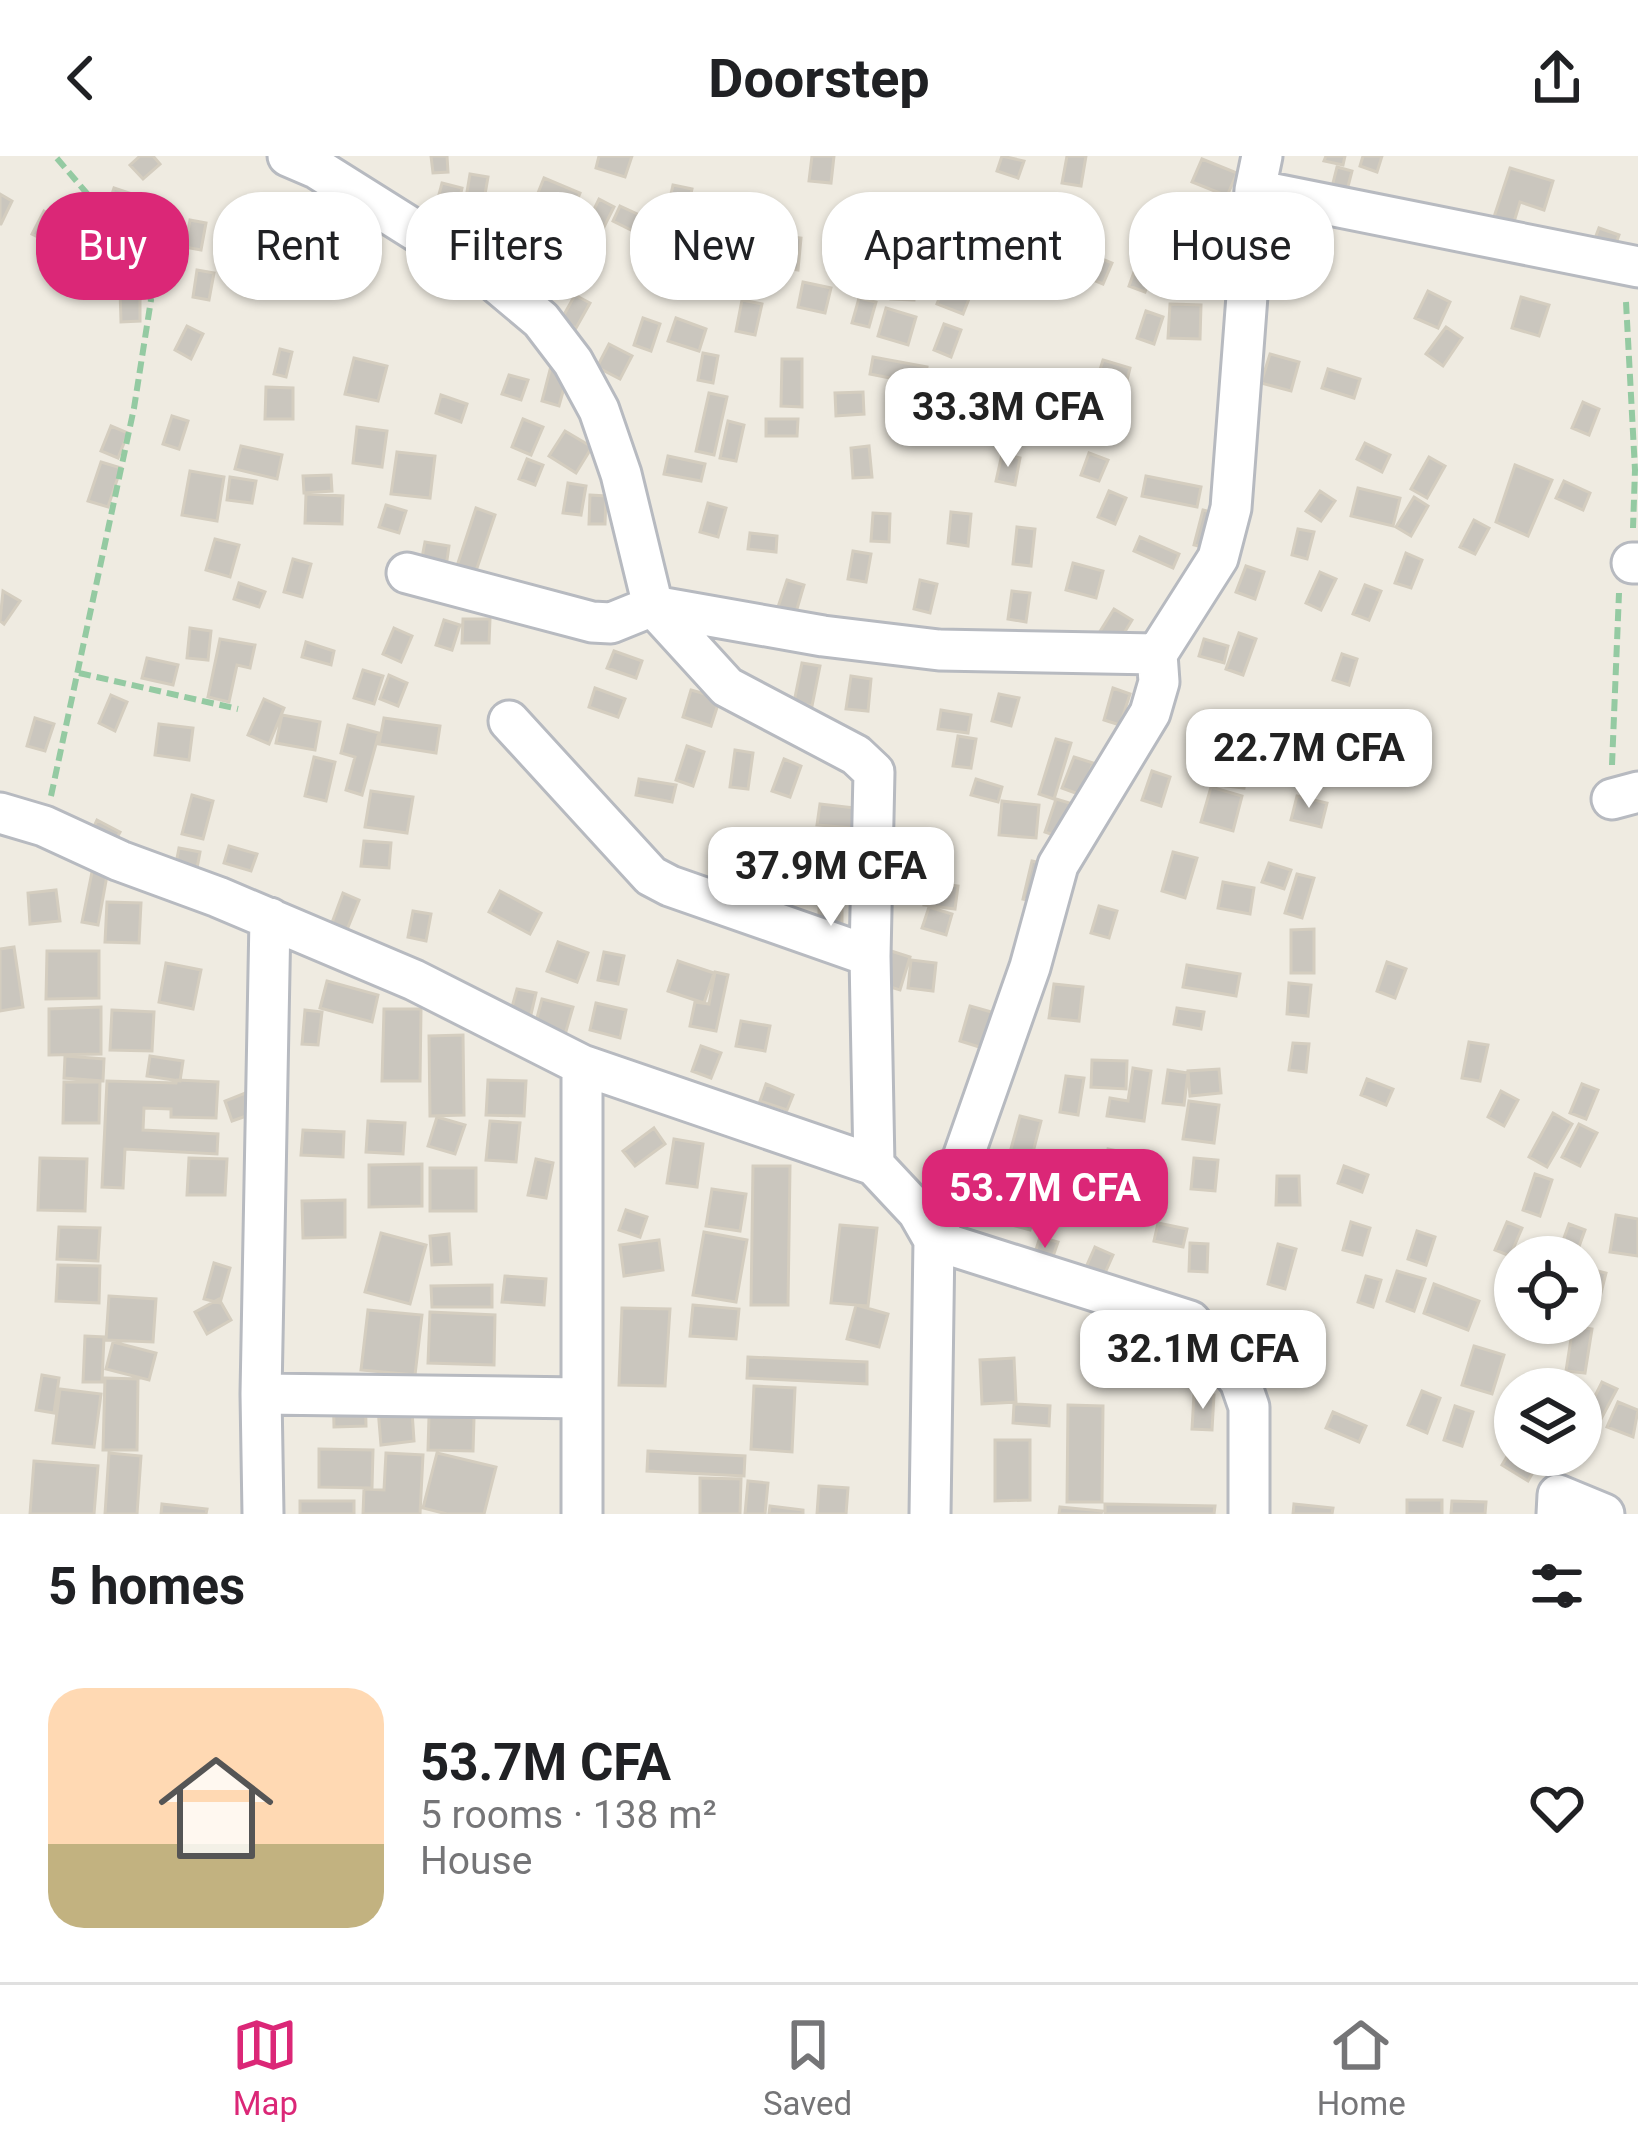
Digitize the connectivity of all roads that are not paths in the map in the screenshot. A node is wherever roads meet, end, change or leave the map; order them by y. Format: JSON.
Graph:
{"nodes":[{"id":1,"x":288,"y":156,"type":"edge"},
{"id":2,"x":1258,"y":173,"type":"edge"},
{"id":3,"x":1631,"y":266,"type":"edge"},
{"id":4,"x":407,"y":573,"type":"dead end"},
{"id":5,"x":653,"y":606,"type":"junction"},
{"id":6,"x":1157,"y":654,"type":"junction"},
{"id":7,"x":508,"y":721,"type":"dead end"},
{"id":8,"x":0,"y":813,"type":"edge"},
{"id":9,"x":270,"y":918,"type":"junction"},
{"id":10,"x":870,"y":956,"type":"junction"},
{"id":11,"x":582,"y":1065,"type":"junction"},
{"id":12,"x":874,"y":1165,"type":"junction"},
{"id":13,"x":934,"y":1240,"type":"junction"},
{"id":14,"x":261,"y":1394,"type":"junction"},
{"id":15,"x":582,"y":1398,"type":"junction"},
{"id":16,"x":263,"y":1514,"type":"edge"},
{"id":17,"x":582,"y":1514,"type":"edge"},
{"id":18,"x":930,"y":1514,"type":"edge"},
{"id":19,"x":1249,"y":1514,"type":"edge"},
{"id":20,"x":1557,"y":1514,"type":"edge"},
{"id":21,"x":1604,"y":1514,"type":"edge"}],
"edges":[{"from":1,"to":5,"type":"street"},
{"from":2,"to":3,"type":"street"},
{"from":2,"to":6,"type":"street"},
{"from":4,"to":5,"type":"street"},
{"from":5,"to":6,"type":"street"},
{"from":5,"to":10,"type":"street"},
{"from":6,"to":13,"type":"street"},
{"from":7,"to":10,"type":"street"},
{"from":8,"to":9,"type":"street"},
{"from":9,"to":11,"type":"street"},
{"from":9,"to":14,"type":"street"},
{"from":10,"to":12,"type":"street"},
{"from":11,"to":12,"type":"street"},
{"from":11,"to":15,"type":"street"},
{"from":12,"to":13,"type":"street"},
{"from":13,"to":18,"type":"street"},
{"from":13,"to":19,"type":"street"},
{"from":14,"to":15,"type":"street"},
{"from":14,"to":16,"type":"street"},
{"from":15,"to":17,"type":"street"},
{"from":20,"to":21,"type":"street"}]}
